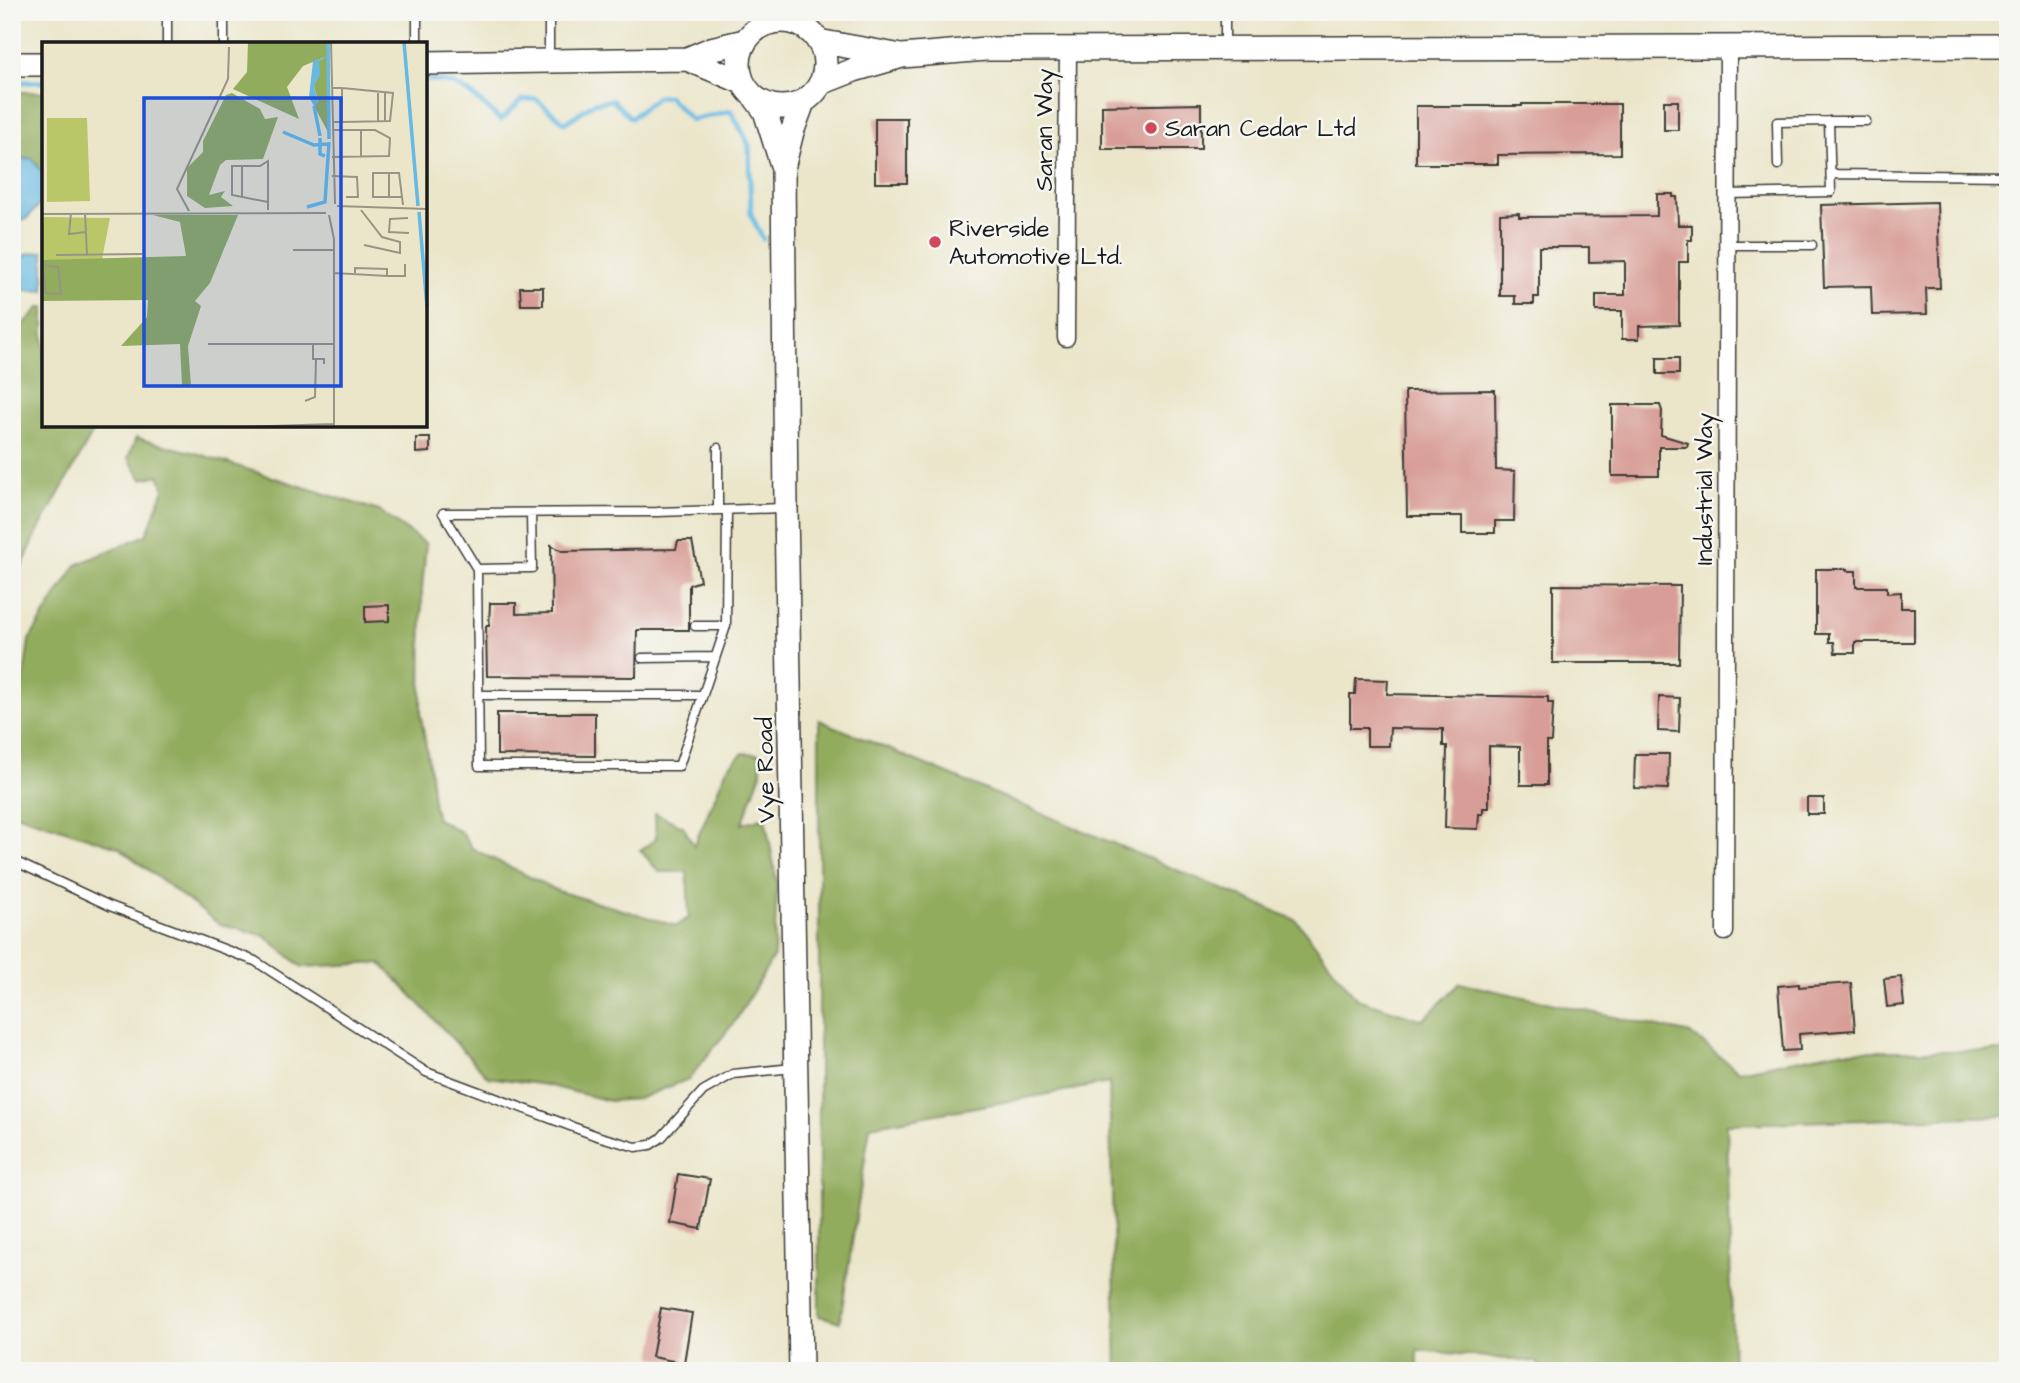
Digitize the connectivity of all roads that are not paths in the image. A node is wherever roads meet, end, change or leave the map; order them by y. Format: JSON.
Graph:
{"nodes":[{"id":1,"x":167,"y":12,"type":"edge"},
{"id":2,"x":224,"y":12,"type":"edge"},
{"id":3,"x":417,"y":12,"type":"edge"},
{"id":4,"x":549,"y":12,"type":"edge"},
{"id":5,"x":1225,"y":12,"type":"edge"},
{"id":6,"x":756,"y":27,"type":"edge"},
{"id":7,"x":809,"y":28,"type":"edge"},
{"id":8,"x":167,"y":42,"type":"edge"},
{"id":9,"x":224,"y":42,"type":"edge"},
{"id":10,"x":417,"y":42,"type":"edge"},
{"id":11,"x":1728,"y":46,"type":"junction"},
{"id":12,"x":2008,"y":46,"type":"edge"},
{"id":13,"x":1068,"y":48,"type":"junction"},
{"id":14,"x":1225,"y":48,"type":"junction"},
{"id":15,"x":902,"y":56,"type":"junction"},
{"id":16,"x":687,"y":59,"type":"junction"},
{"id":17,"x":549,"y":61,"type":"junction"},
{"id":18,"x":427,"y":63,"type":"edge"},
{"id":19,"x":12,"y":64,"type":"edge"},
{"id":20,"x":42,"y":64,"type":"edge"},
{"id":21,"x":821,"y":83,"type":"junction"},
{"id":22,"x":749,"y":91,"type":"junction"},
{"id":23,"x":803,"y":102,"type":"junction"},
{"id":24,"x":1829,"y":121,"type":"junction"},
{"id":25,"x":1866,"y":121,"type":"dead end"},
{"id":26,"x":1778,"y":165,"type":"dead end"},
{"id":27,"x":783,"y":168,"type":"junction"},
{"id":28,"x":1831,"y":174,"type":"junction"},
{"id":29,"x":2008,"y":176,"type":"edge"},
{"id":30,"x":1728,"y":194,"type":"junction"},
{"id":31,"x":1728,"y":245,"type":"junction"},
{"id":32,"x":1812,"y":245,"type":"dead end"},
{"id":33,"x":1066,"y":338,"type":"dead end"},
{"id":34,"x":718,"y":448,"type":"dead end"},
{"id":35,"x":786,"y":508,"type":"junction"},
{"id":36,"x":723,"y":510,"type":"junction"},
{"id":37,"x":531,"y":513,"type":"junction"},
{"id":38,"x":477,"y":569,"type":"junction"},
{"id":39,"x":695,"y":626,"type":"dead end"},
{"id":40,"x":726,"y":626,"type":"junction"},
{"id":41,"x":715,"y":657,"type":"junction"},
{"id":42,"x":642,"y":658,"type":"dead end"},
{"id":43,"x":478,"y":695,"type":"junction"},
{"id":44,"x":703,"y":695,"type":"junction"},
{"id":45,"x":12,"y":860,"type":"edge"},
{"id":46,"x":1725,"y":932,"type":"dead end"},
{"id":47,"x":796,"y":1068,"type":"junction"},
{"id":48,"x":801,"y":1371,"type":"edge"}],
"edges":[{"from":1,"to":8,"type":"lane"},
{"from":2,"to":9,"type":"lane"},
{"from":3,"to":10,"type":"lane"},
{"from":4,"to":17,"type":"lane"},
{"from":5,"to":14,"type":"lane"},
{"from":6,"to":7,"type":"street"},
{"from":6,"to":16,"type":"street"},
{"from":6,"to":22,"type":"street"},
{"from":7,"to":15,"type":"street"},
{"from":7,"to":21,"type":"street"},
{"from":11,"to":12,"type":"street"},
{"from":11,"to":14,"type":"street"},
{"from":11,"to":30,"type":"street","name":"Industrial Way"},
{"from":13,"to":14,"type":"street"},
{"from":13,"to":15,"type":"street"},
{"from":13,"to":33,"type":"street","name":"Saran Way"},
{"from":15,"to":21,"type":"street"},
{"from":16,"to":17,"type":"street"},
{"from":16,"to":22,"type":"street"},
{"from":17,"to":18,"type":"street"},
{"from":19,"to":20,"type":"street"},
{"from":21,"to":23,"type":"street"},
{"from":22,"to":23,"type":"street"},
{"from":22,"to":27,"type":"street","name":"Vye Road"},
{"from":23,"to":27,"type":"street","name":"Vye Road"},
{"from":24,"to":25,"type":"lane"},
{"from":24,"to":26,"type":"lane"},
{"from":24,"to":28,"type":"lane"},
{"from":27,"to":35,"type":"street","name":"Vye Road"},
{"from":28,"to":29,"type":"lane"},
{"from":28,"to":30,"type":"lane"},
{"from":30,"to":31,"type":"street","name":"Industrial Way"},
{"from":31,"to":32,"type":"lane"},
{"from":31,"to":46,"type":"street","name":"Industrial Way"},
{"from":34,"to":36,"type":"lane"},
{"from":35,"to":36,"type":"lane"},
{"from":35,"to":47,"type":"street","name":"Vye Road"},
{"from":36,"to":37,"type":"lane"},
{"from":36,"to":40,"type":"lane"},
{"from":37,"to":38,"type":"lane"},
{"from":37,"to":38,"type":"lane"},
{"from":38,"to":43,"type":"lane"},
{"from":39,"to":40,"type":"lane"},
{"from":40,"to":41,"type":"lane"},
{"from":41,"to":42,"type":"lane"},
{"from":41,"to":44,"type":"lane"},
{"from":43,"to":44,"type":"lane"},
{"from":43,"to":44,"type":"lane"},
{"from":45,"to":47,"type":"lane"},
{"from":47,"to":48,"type":"street","name":"Vye Road"}]}
